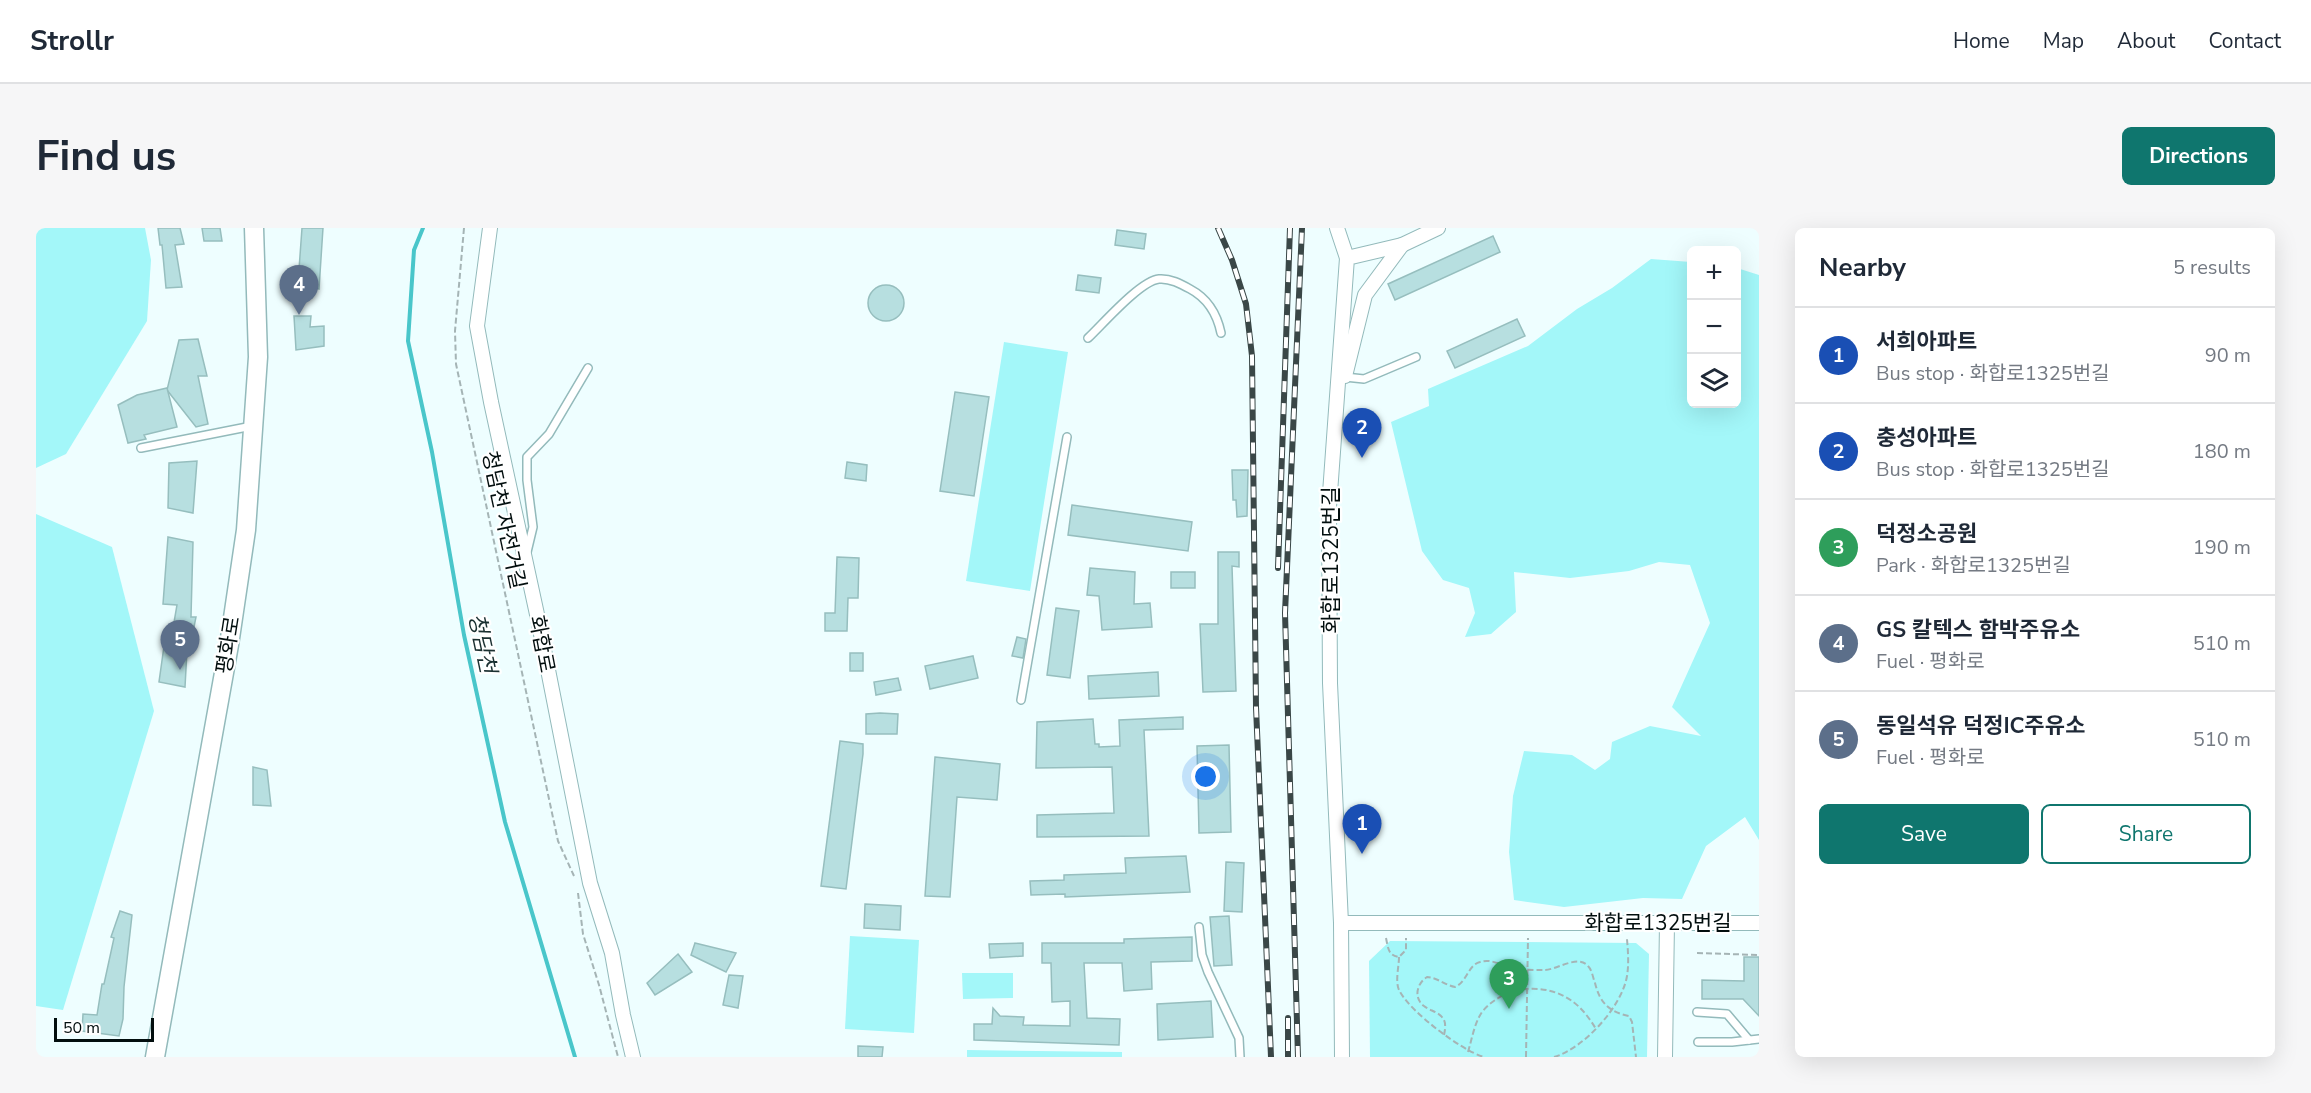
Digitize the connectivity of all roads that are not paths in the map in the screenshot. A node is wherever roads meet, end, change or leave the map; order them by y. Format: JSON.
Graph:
{"nodes":[{"id":1,"x":254,"y":228,"type":"edge"},
{"id":2,"x":490,"y":228,"type":"edge"},
{"id":3,"x":1337,"y":228,"type":"edge"},
{"id":4,"x":1438,"y":228,"type":"edge"},
{"id":5,"x":1402,"y":245,"type":"junction"},
{"id":6,"x":1347,"y":258,"type":"junction"},
{"id":7,"x":1221,"y":333,"type":"dead end"},
{"id":8,"x":1088,"y":338,"type":"dead end"},
{"id":9,"x":1416,"y":357,"type":"dead end"},
{"id":10,"x":588,"y":368,"type":"dead end"},
{"id":11,"x":1345,"y":377,"type":"junction"},
{"id":12,"x":1335,"y":416,"type":"junction"},
{"id":13,"x":254,"y":426,"type":"junction"},
{"id":14,"x":1067,"y":437,"type":"dead end"},
{"id":15,"x":141,"y":448,"type":"dead end"},
{"id":16,"x":525,"y":561,"type":"junction"},
{"id":17,"x":1021,"y":700,"type":"dead end"},
{"id":18,"x":1341,"y":923,"type":"junction"},
{"id":19,"x":1667,"y":923,"type":"junction"},
{"id":20,"x":1759,"y":923,"type":"edge"},
{"id":21,"x":1199,"y":927,"type":"dead end"},
{"id":22,"x":1697,"y":1012,"type":"dead end"},
{"id":23,"x":1759,"y":1039,"type":"edge"},
{"id":24,"x":1749,"y":1040,"type":"junction"},
{"id":25,"x":1698,"y":1042,"type":"dead end"},
{"id":26,"x":155,"y":1057,"type":"edge"},
{"id":27,"x":633,"y":1057,"type":"edge"},
{"id":28,"x":1240,"y":1057,"type":"edge"},
{"id":29,"x":1342,"y":1057,"type":"edge"},
{"id":30,"x":1665,"y":1057,"type":"edge"}],
"edges":[{"from":1,"to":13,"type":"main road","name":"평화로"},
{"from":2,"to":16,"type":"street","name":"화합로"},
{"from":3,"to":6,"type":"street"},
{"from":4,"to":5,"type":"street"},
{"from":5,"to":6,"type":"street"},
{"from":5,"to":11,"type":"street"},
{"from":6,"to":12,"type":"street","name":"화합로1325번길"},
{"from":7,"to":8,"type":"lane"},
{"from":9,"to":11,"type":"lane"},
{"from":10,"to":16,"type":"lane"},
{"from":11,"to":12,"type":"street"},
{"from":12,"to":18,"type":"street","name":"화합로1325번길"},
{"from":13,"to":15,"type":"lane"},
{"from":13,"to":26,"type":"main road","name":"평화로"},
{"from":14,"to":17,"type":"lane"},
{"from":16,"to":27,"type":"street","name":"화합로"},
{"from":18,"to":19,"type":"street","name":"화합로1325번길"},
{"from":18,"to":29,"type":"street","name":"화합로1325번길"},
{"from":19,"to":20,"type":"street","name":"화합로1325번길"},
{"from":19,"to":30,"type":"street"},
{"from":21,"to":28,"type":"lane"},
{"from":22,"to":24,"type":"lane"},
{"from":23,"to":24,"type":"lane"},
{"from":24,"to":25,"type":"lane"}]}
